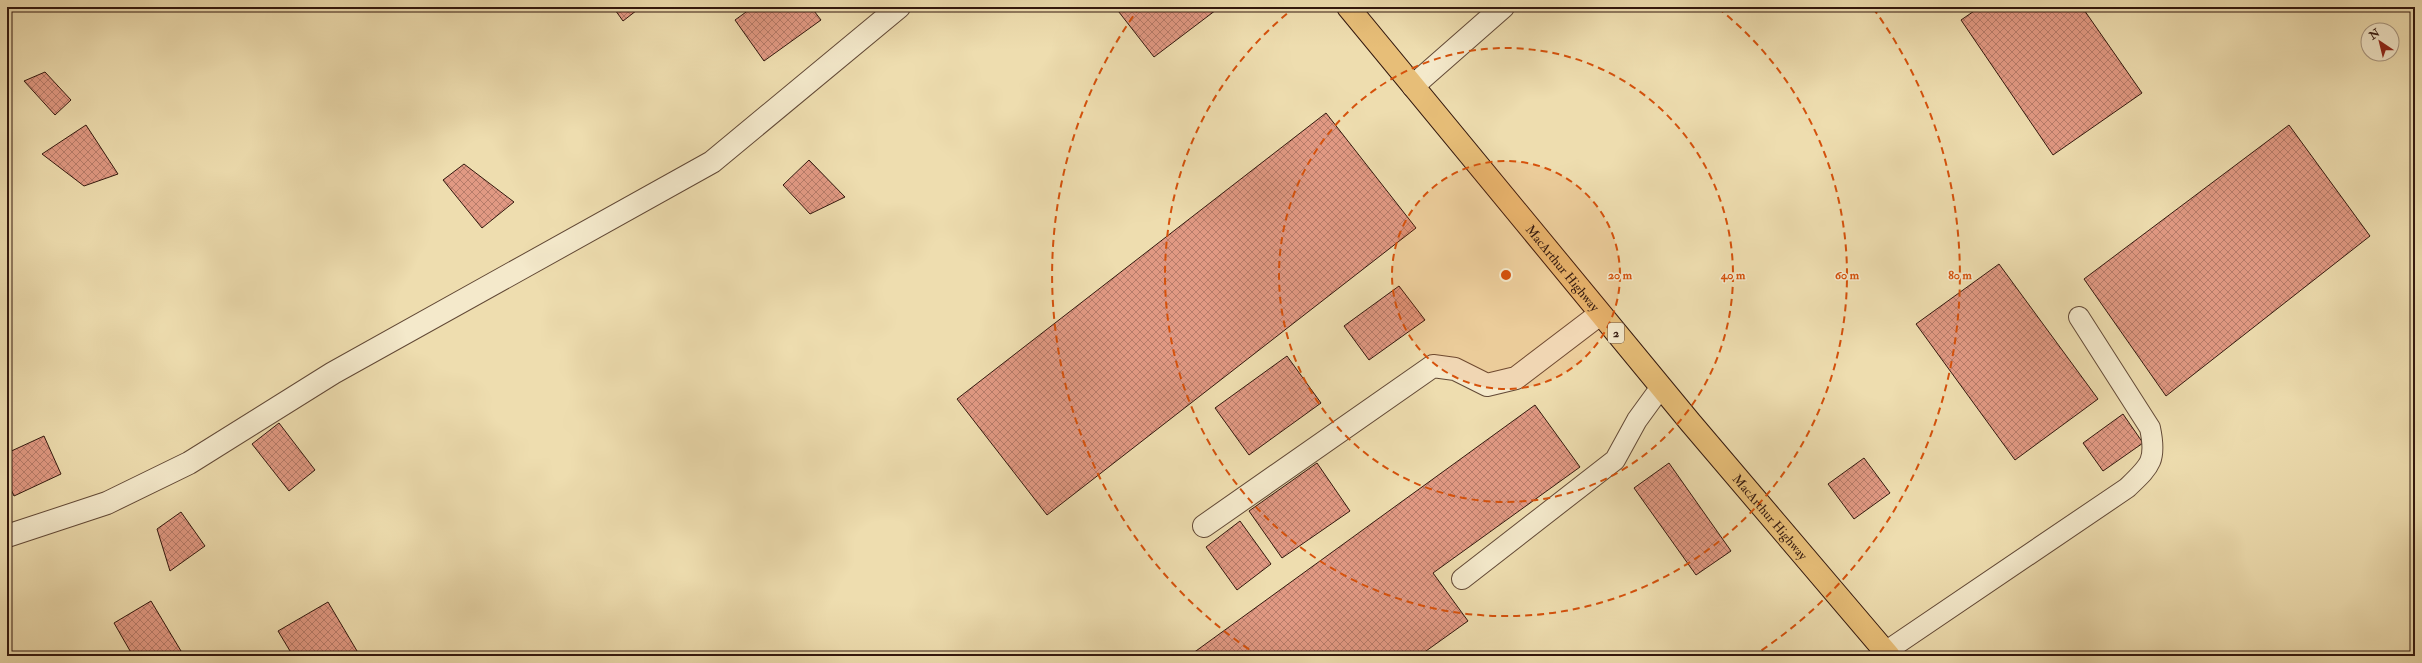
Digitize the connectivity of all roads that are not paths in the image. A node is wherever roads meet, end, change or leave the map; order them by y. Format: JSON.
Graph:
{"nodes":[{"id":1,"x":899,"y":7,"type":"edge"},
{"id":2,"x":1348,"y":7,"type":"edge"},
{"id":3,"x":1503,"y":7,"type":"edge"},
{"id":4,"x":1413,"y":86,"type":"junction"},
{"id":5,"x":1600,"y":314,"type":"junction"},
{"id":6,"x":2079,"y":316,"type":"dead end"},
{"id":7,"x":1661,"y":387,"type":"junction"},
{"id":8,"x":1204,"y":526,"type":"dead end"},
{"id":9,"x":7,"y":536,"type":"edge"},
{"id":10,"x":1462,"y":579,"type":"dead end"},
{"id":11,"x":1887,"y":654,"type":"edge"}],
"edges":[{"from":1,"to":9,"type":"street"},
{"from":2,"to":4,"type":"highway","name":"MacArthur Highway","number":"2"},
{"from":3,"to":4,"type":"street"},
{"from":4,"to":5,"type":"highway","name":"MacArthur Highway","number":"2"},
{"from":5,"to":7,"type":"highway","name":"MacArthur Highway","number":"2"},
{"from":5,"to":8,"type":"street"},
{"from":6,"to":11,"type":"lane"},
{"from":7,"to":10,"type":"lane"},
{"from":7,"to":11,"type":"highway","name":"MacArthur Highway","number":"2"}]}
